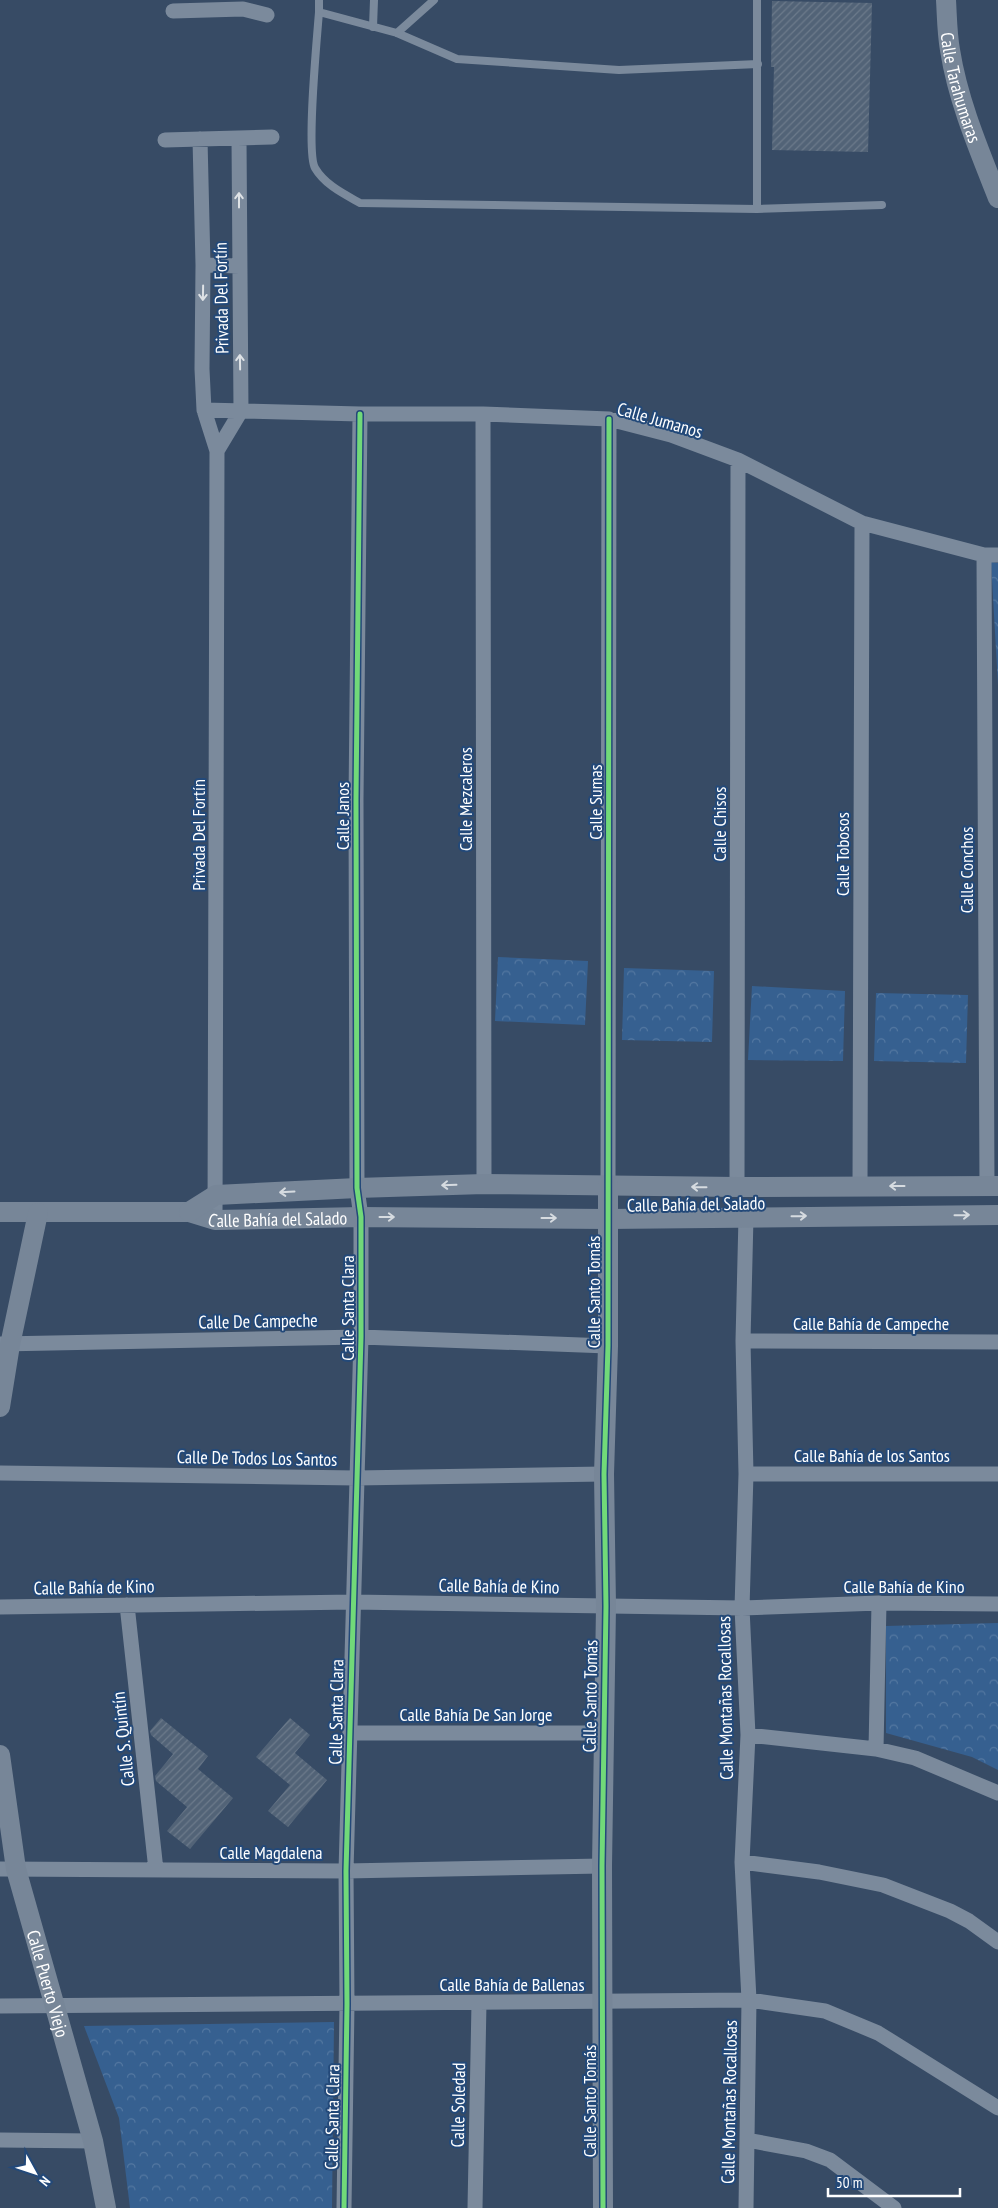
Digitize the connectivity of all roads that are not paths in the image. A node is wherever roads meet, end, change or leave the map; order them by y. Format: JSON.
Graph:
{"nodes":[{"id":1,"x":319,"y":0,"type":"edge"},
{"id":2,"x":374,"y":0,"type":"edge"},
{"id":3,"x":434,"y":0,"type":"edge"},
{"id":4,"x":757,"y":0,"type":"edge"},
{"id":5,"x":946,"y":0,"type":"edge"},
{"id":6,"x":243,"y":5,"type":"edge"},
{"id":7,"x":203,"y":6,"type":"edge"},
{"id":8,"x":173,"y":10,"type":"dead end"},
{"id":9,"x":318,"y":12,"type":"junction"},
{"id":10,"x":267,"y":15,"type":"dead end"},
{"id":11,"x":374,"y":27,"type":"junction"},
{"id":12,"x":397,"y":33,"type":"junction"},
{"id":13,"x":758,"y":64,"type":"junction"},
{"id":14,"x":272,"y":137,"type":"dead end"},
{"id":15,"x":200,"y":139,"type":"junction"},
{"id":16,"x":239,"y":139,"type":"junction"},
{"id":17,"x":165,"y":140,"type":"dead end"},
{"id":18,"x":993,"y":171,"type":"edge"},
{"id":19,"x":998,"y":198,"type":"edge"},
{"id":20,"x":882,"y":205,"type":"dead end"},
{"id":21,"x":757,"y":209,"type":"junction"},
{"id":22,"x":203,"y":266,"type":"junction"},
{"id":23,"x":239,"y":266,"type":"junction"},
{"id":24,"x":204,"y":410,"type":"junction"},
{"id":25,"x":241,"y":411,"type":"junction"},
{"id":26,"x":360,"y":414,"type":"junction"},
{"id":27,"x":483,"y":414,"type":"junction"},
{"id":28,"x":609,"y":419,"type":"junction"},
{"id":29,"x":217,"y":451,"type":"junction"},
{"id":30,"x":738,"y":460,"type":"junction"},
{"id":31,"x":862,"y":523,"type":"junction"},
{"id":32,"x":991,"y":555,"type":"edge"},
{"id":33,"x":484,"y":1184,"type":"junction"},
{"id":34,"x":608,"y":1185,"type":"junction"},
{"id":35,"x":860,"y":1186,"type":"junction"},
{"id":36,"x":992,"y":1186,"type":"edge"},
{"id":37,"x":737,"y":1187,"type":"junction"},
{"id":38,"x":357,"y":1188,"type":"junction"},
{"id":39,"x":216,"y":1195,"type":"junction"},
{"id":40,"x":0,"y":1212,"type":"edge"},
{"id":41,"x":190,"y":1212,"type":"junction"},
{"id":42,"x":38,"y":1213,"type":"junction"},
{"id":43,"x":998,"y":1214,"type":"edge"},
{"id":44,"x":361,"y":1217,"type":"junction"},
{"id":45,"x":746,"y":1217,"type":"junction"},
{"id":46,"x":607,"y":1219,"type":"junction"},
{"id":47,"x":215,"y":1220,"type":"junction"},
{"id":48,"x":361,"y":1337,"type":"junction"},
{"id":49,"x":743,"y":1341,"type":"junction"},
{"id":50,"x":998,"y":1342,"type":"edge"},
{"id":51,"x":5,"y":1345,"type":"edge"},
{"id":52,"x":608,"y":1346,"type":"junction"},
{"id":53,"x":0,"y":1407,"type":"edge"},
{"id":54,"x":0,"y":1473,"type":"edge"},
{"id":55,"x":604,"y":1474,"type":"junction"},
{"id":56,"x":746,"y":1474,"type":"junction"},
{"id":57,"x":998,"y":1474,"type":"edge"},
{"id":58,"x":356,"y":1478,"type":"junction"},
{"id":59,"x":353,"y":1602,"type":"junction"},
{"id":60,"x":879,"y":1604,"type":"junction"},
{"id":61,"x":998,"y":1604,"type":"edge"},
{"id":62,"x":127,"y":1605,"type":"junction"},
{"id":63,"x":606,"y":1606,"type":"junction"},
{"id":64,"x":0,"y":1607,"type":"edge"},
{"id":65,"x":742,"y":1608,"type":"junction"},
{"id":66,"x":350,"y":1733,"type":"junction"},
{"id":67,"x":603,"y":1733,"type":"junction"},
{"id":68,"x":748,"y":1735,"type":"junction"},
{"id":69,"x":876,"y":1749,"type":"junction"},
{"id":70,"x":0,"y":1755,"type":"edge"},
{"id":71,"x":998,"y":1793,"type":"edge"},
{"id":72,"x":742,"y":1862,"type":"junction"},
{"id":73,"x":602,"y":1866,"type":"junction"},
{"id":74,"x":8,"y":1869,"type":"edge"},
{"id":75,"x":156,"y":1870,"type":"junction"},
{"id":76,"x":346,"y":1871,"type":"junction"},
{"id":77,"x":998,"y":1942,"type":"edge"},
{"id":78,"x":749,"y":2000,"type":"junction"},
{"id":79,"x":603,"y":2002,"type":"junction"},
{"id":80,"x":479,"y":2003,"type":"junction"},
{"id":81,"x":347,"y":2004,"type":"junction"},
{"id":82,"x":0,"y":2006,"type":"edge"},
{"id":83,"x":54,"y":2006,"type":"junction"},
{"id":84,"x":998,"y":2108,"type":"edge"},
{"id":85,"x":0,"y":2140,"type":"edge"},
{"id":86,"x":748,"y":2140,"type":"junction"},
{"id":87,"x":93,"y":2141,"type":"junction"},
{"id":88,"x":106,"y":2208,"type":"edge"},
{"id":89,"x":344,"y":2208,"type":"edge"},
{"id":90,"x":475,"y":2208,"type":"edge"},
{"id":91,"x":603,"y":2208,"type":"edge"},
{"id":92,"x":746,"y":2208,"type":"edge"},
{"id":93,"x":894,"y":2208,"type":"edge"}],
"edges":[{"from":1,"to":9,"type":"lane"},
{"from":2,"to":11,"type":"lane"},
{"from":3,"to":12,"type":"lane"},
{"from":4,"to":13,"type":"lane"},
{"from":5,"to":18,"type":"street","name":"Calle Tarahumaras"},
{"from":6,"to":7,"type":"street"},
{"from":6,"to":10,"type":"street"},
{"from":7,"to":8,"type":"street"},
{"from":9,"to":11,"type":"lane"},
{"from":9,"to":21,"type":"lane"},
{"from":11,"to":12,"type":"lane"},
{"from":12,"to":13,"type":"lane"},
{"from":13,"to":21,"type":"lane"},
{"from":14,"to":16,"type":"street"},
{"from":15,"to":16,"type":"street"},
{"from":15,"to":17,"type":"street"},
{"from":15,"to":22,"type":"street","name":"Privada Del Fortín"},
{"from":23,"to":16,"type":"street","name":"Privada Del Fortín","one_way":true},
{"from":18,"to":19,"type":"street","name":"Calle Tarahumaras"},
{"from":20,"to":21,"type":"lane"},
{"from":22,"to":23,"type":"street"},
{"from":22,"to":24,"type":"street","name":"Privada Del Fortín","one_way":true},
{"from":25,"to":23,"type":"street","name":"Privada Del Fortín","one_way":true},
{"from":24,"to":25,"type":"street","name":"Calle Jumanos"},
{"from":24,"to":29,"type":"street","name":"Privada Del Fortín"},
{"from":25,"to":26,"type":"street","name":"Calle Jumanos"},
{"from":25,"to":29,"type":"street"},
{"from":26,"to":27,"type":"street","name":"Calle Jumanos"},
{"from":26,"to":38,"type":"street","name":"Calle Janos"},
{"from":27,"to":28,"type":"street","name":"Calle Jumanos"},
{"from":27,"to":33,"type":"street","name":"Calle Mezcaleros"},
{"from":28,"to":30,"type":"street","name":"Calle Jumanos"},
{"from":28,"to":34,"type":"street","name":"Calle Sumas"},
{"from":29,"to":39,"type":"street","name":"Privada Del Fortín"},
{"from":30,"to":31,"type":"street","name":"Calle Jumanos"},
{"from":30,"to":37,"type":"street","name":"Calle Chisos"},
{"from":31,"to":32,"type":"street","name":"Calle Jumanos"},
{"from":31,"to":35,"type":"street","name":"Calle Tobosos"},
{"from":32,"to":36,"type":"street","name":"Calle Conchos"},
{"from":33,"to":34,"type":"street","name":"Calle Bahía del Salado"},
{"from":33,"to":38,"type":"street","name":"Calle Bahía del Salado","one_way":true},
{"from":37,"to":34,"type":"street","name":"Calle Bahía del Salado","one_way":true},
{"from":34,"to":46,"type":"street","name":"Calle Santo Tomás"},
{"from":36,"to":35,"type":"street","name":"Calle Bahía del Salado","one_way":true},
{"from":35,"to":37,"type":"street","name":"Calle Bahía del Salado"},
{"from":38,"to":39,"type":"street","name":"Calle Bahía del Salado","one_way":true},
{"from":38,"to":44,"type":"street","name":"Calle Janos"},
{"from":39,"to":41,"type":"street","name":"Calle Bahía del Salado"},
{"from":39,"to":47,"type":"street","name":"Privada Del Fortín"},
{"from":40,"to":42,"type":"street","name":"Calle Bahía del Salado"},
{"from":41,"to":42,"type":"street","name":"Calle Bahía del Salado"},
{"from":41,"to":47,"type":"street","name":"Calle Bahía del Salado"},
{"from":42,"to":51,"type":"street"},
{"from":45,"to":43,"type":"street","name":"Calle Bahía del Salado","one_way":true},
{"from":44,"to":46,"type":"street","name":"Calle Bahía del Salado","one_way":true},
{"from":44,"to":47,"type":"street","name":"Calle Bahía del Salado"},
{"from":44,"to":48,"type":"street","name":"Calle Santa Clara"},
{"from":45,"to":46,"type":"street","name":"Calle Bahía del Salado"},
{"from":45,"to":49,"type":"street","name":"Calle Montañas Rocallosas"},
{"from":46,"to":52,"type":"street","name":"Calle Santo Tomás"},
{"from":48,"to":51,"type":"street","name":"Calle De Campeche"},
{"from":48,"to":52,"type":"street","name":"Calle De Campeche"},
{"from":48,"to":58,"type":"street","name":"Calle Santa Clara"},
{"from":49,"to":50,"type":"street","name":"Calle Bahía de Campeche"},
{"from":49,"to":56,"type":"street","name":"Calle Montañas Rocallosas"},
{"from":51,"to":53,"type":"street"},
{"from":52,"to":55,"type":"street","name":"Calle Santo Tomás"},
{"from":54,"to":58,"type":"street","name":"Calle De Todos Los Santos"},
{"from":55,"to":58,"type":"street","name":"Calle De Todos Los Santos"},
{"from":55,"to":63,"type":"street","name":"Calle Santo Tomás"},
{"from":56,"to":57,"type":"street","name":"Calle Bahía de los Santos"},
{"from":56,"to":65,"type":"street","name":"Calle Montañas Rocallosas"},
{"from":58,"to":59,"type":"street","name":"Calle Santa Clara"},
{"from":59,"to":62,"type":"street","name":"Calle Bahía de Kino"},
{"from":59,"to":63,"type":"street","name":"Calle Bahía de Kino"},
{"from":59,"to":66,"type":"street","name":"Calle Santa Clara"},
{"from":60,"to":61,"type":"street","name":"Calle Bahía de Kino"},
{"from":60,"to":65,"type":"street","name":"Calle Bahía de Kino"},
{"from":60,"to":69,"type":"street"},
{"from":62,"to":64,"type":"street","name":"Calle Bahía de Kino"},
{"from":62,"to":75,"type":"street","name":"Calle S. Quintín"},
{"from":63,"to":65,"type":"street","name":"Calle Bahía de Kino"},
{"from":63,"to":67,"type":"street","name":"Calle Santo Tomás"},
{"from":65,"to":68,"type":"street","name":"Calle Montañas Rocallosas"},
{"from":66,"to":67,"type":"street","name":"Calle Bahía De San Jorge"},
{"from":66,"to":76,"type":"street","name":"Calle Santa Clara"},
{"from":67,"to":73,"type":"street","name":"Calle Santo Tomás"},
{"from":68,"to":69,"type":"street"},
{"from":68,"to":72,"type":"street","name":"Calle Montañas Rocallosas"},
{"from":69,"to":71,"type":"street"},
{"from":70,"to":74,"type":"street","name":"Calle Puerto Viejo"},
{"from":72,"to":77,"type":"street"},
{"from":72,"to":78,"type":"street","name":"Calle Montañas Rocallosas"},
{"from":73,"to":76,"type":"street","name":"Calle Magdalena"},
{"from":73,"to":79,"type":"street","name":"Calle Santo Tomás"},
{"from":74,"to":75,"type":"street","name":"Calle Magdalena"},
{"from":74,"to":83,"type":"street","name":"Calle Puerto Viejo"},
{"from":75,"to":76,"type":"street","name":"Calle Magdalena"},
{"from":76,"to":81,"type":"street","name":"Calle Santa Clara"},
{"from":78,"to":79,"type":"street","name":"Calle Bahía de Ballenas"},
{"from":78,"to":84,"type":"street","name":"Calle Bahía de Ballenas"},
{"from":78,"to":86,"type":"street","name":"Calle Montañas Rocallosas"},
{"from":79,"to":80,"type":"street","name":"Calle Bahía de Ballenas"},
{"from":79,"to":91,"type":"street","name":"Calle Santo Tomás"},
{"from":80,"to":81,"type":"street","name":"Calle Bahía de Ballenas"},
{"from":80,"to":90,"type":"street","name":"Calle Soledad"},
{"from":81,"to":83,"type":"street","name":"Calle Bahía de Ballenas"},
{"from":81,"to":89,"type":"street","name":"Calle Santa Clara"},
{"from":82,"to":83,"type":"street","name":"Calle Bahía de Ballenas"},
{"from":83,"to":87,"type":"street","name":"Calle Puerto Viejo"},
{"from":85,"to":87,"type":"street"},
{"from":86,"to":92,"type":"street","name":"Calle Montañas Rocallosas"},
{"from":86,"to":93,"type":"street"},
{"from":87,"to":88,"type":"street","name":"Calle Puerto Viejo"}]}
